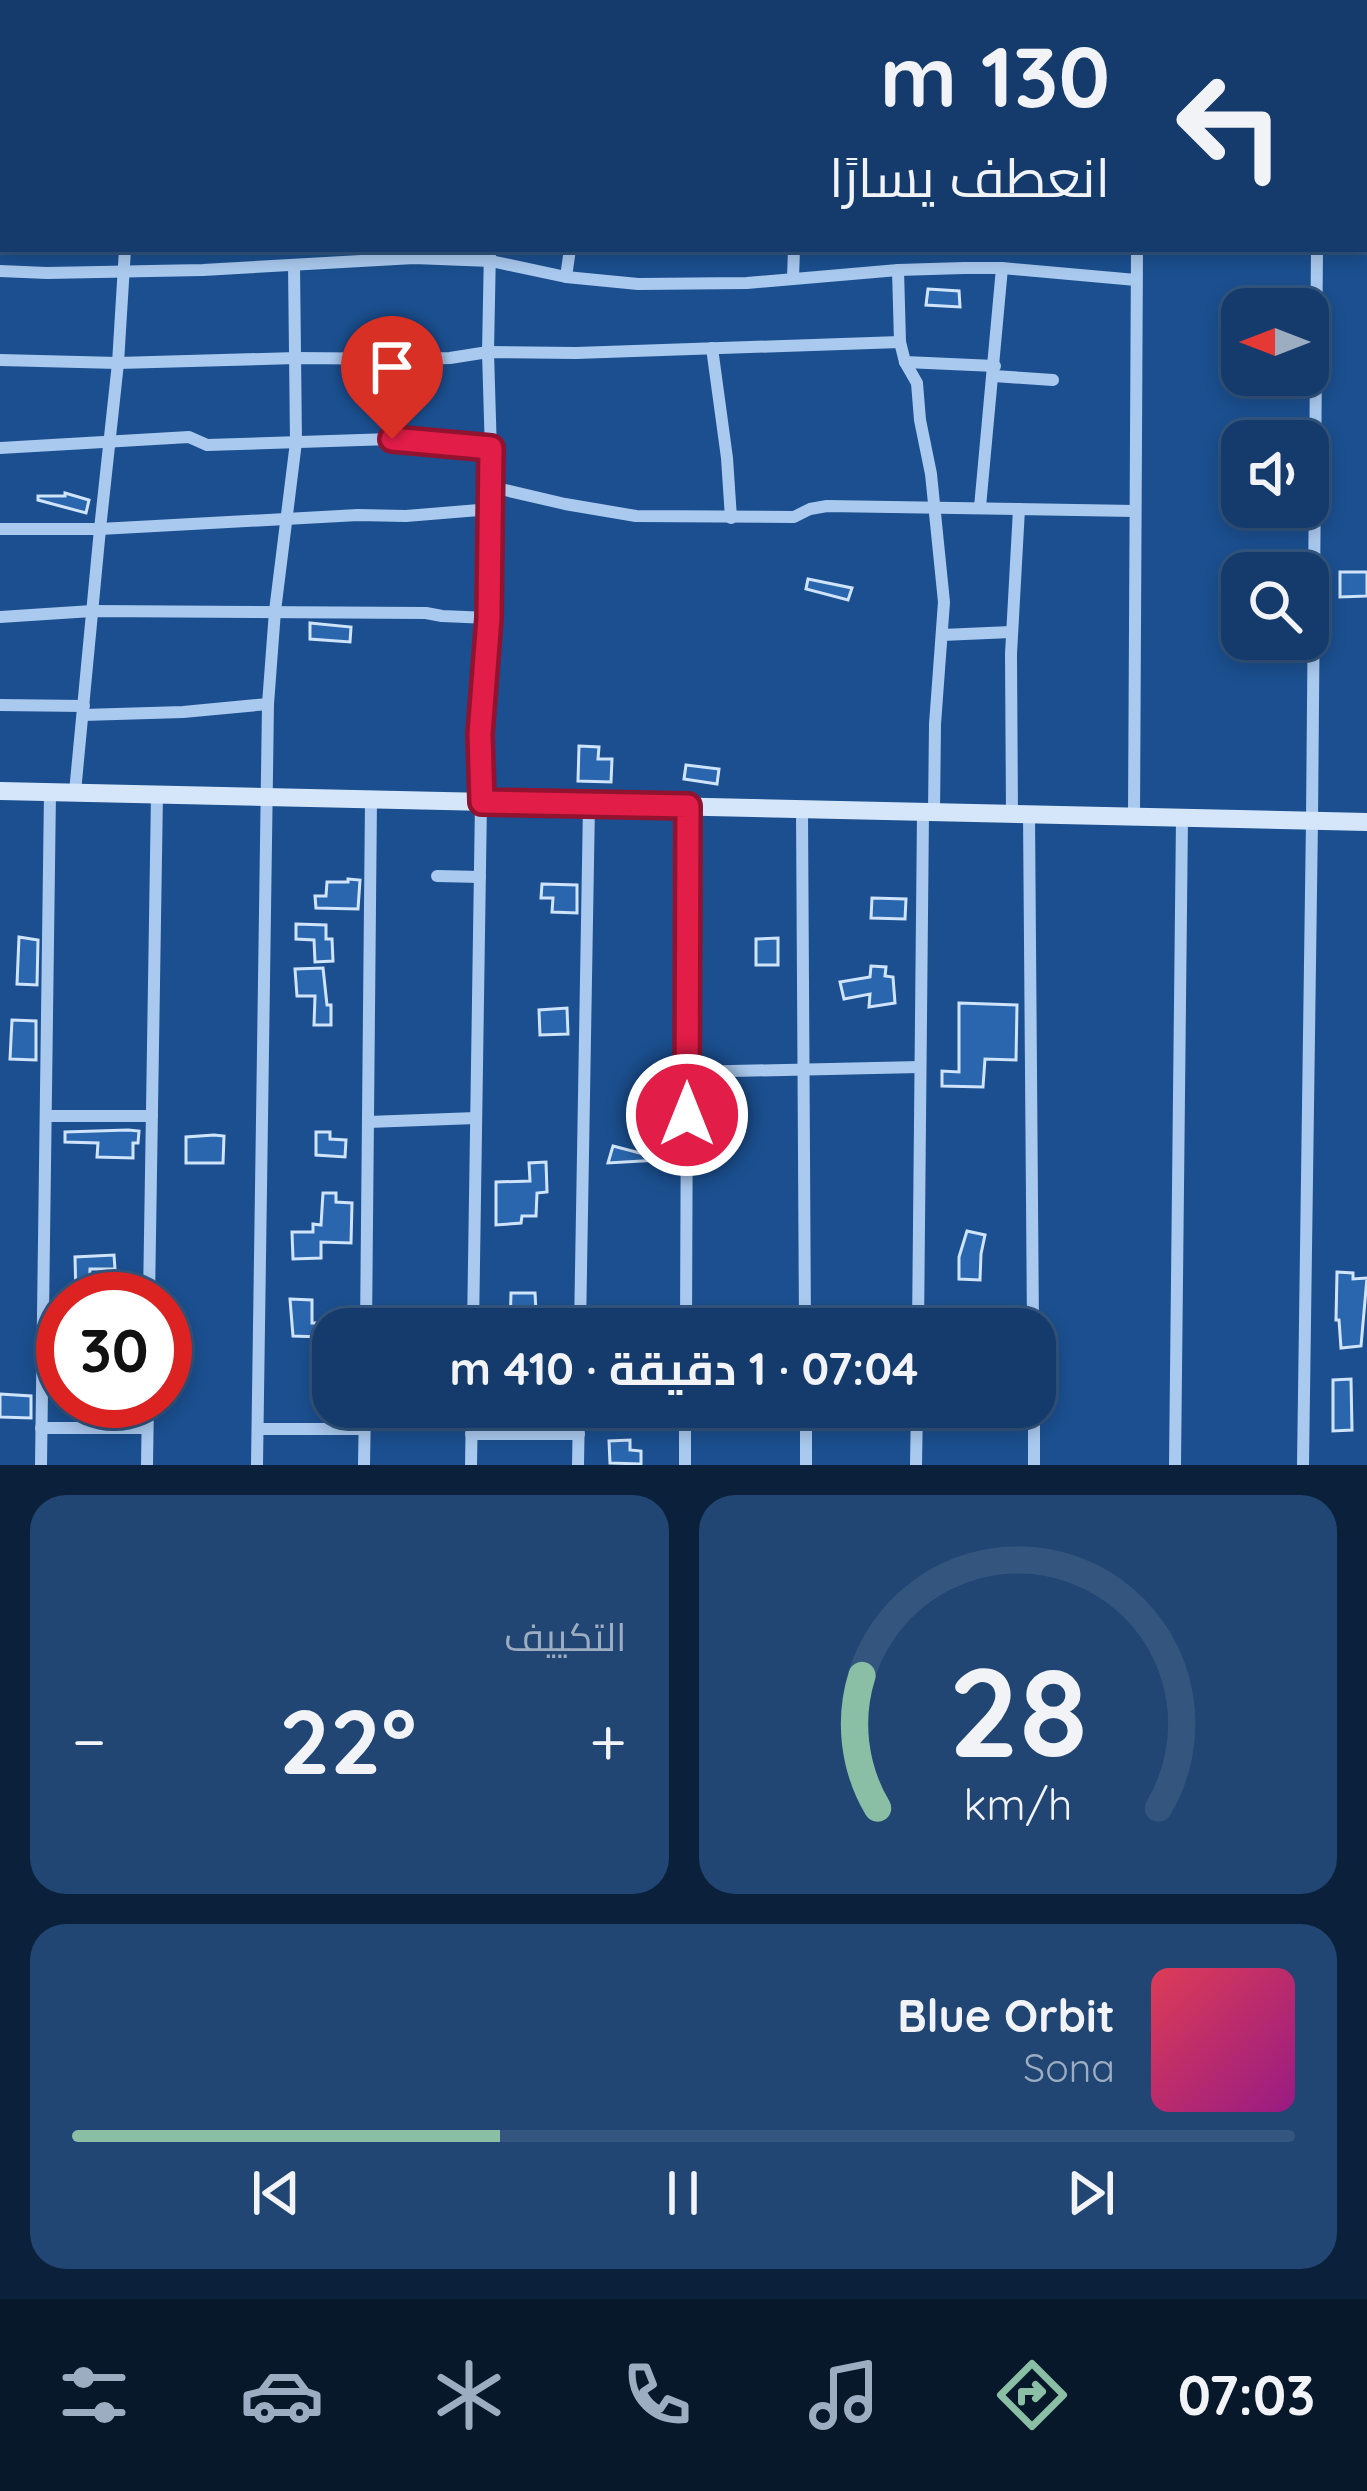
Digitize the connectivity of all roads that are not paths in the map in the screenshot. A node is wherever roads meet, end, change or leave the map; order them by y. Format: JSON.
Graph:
{"nodes":[{"id":1,"x":124,"y":252,"type":"edge"},
{"id":2,"x":570,"y":252,"type":"edge"},
{"id":3,"x":794,"y":252,"type":"edge"},
{"id":4,"x":1137,"y":252,"type":"edge"},
{"id":5,"x":1316,"y":252,"type":"edge"},
{"id":6,"x":490,"y":255,"type":"edge"},
{"id":7,"x":294,"y":265,"type":"junction"},
{"id":8,"x":1002,"y":268,"type":"junction"},
{"id":9,"x":898,"y":270,"type":"junction"},
{"id":10,"x":0,"y":271,"type":"edge"},
{"id":11,"x":124,"y":272,"type":"junction"},
{"id":12,"x":566,"y":277,"type":"junction"},
{"id":13,"x":793,"y":278,"type":"junction"},
{"id":14,"x":1136,"y":280,"type":"junction"},
{"id":15,"x":900,"y":342,"type":"junction"},
{"id":16,"x":712,"y":348,"type":"junction"},
{"id":17,"x":488,"y":352,"type":"junction"},
{"id":18,"x":296,"y":358,"type":"junction"},
{"id":19,"x":0,"y":360,"type":"edge"},
{"id":20,"x":904,"y":362,"type":"junction"},
{"id":21,"x":118,"y":363,"type":"junction"},
{"id":22,"x":994,"y":371,"type":"junction"},
{"id":23,"x":1053,"y":380,"type":"dead end"},
{"id":24,"x":296,"y":442,"type":"junction"},
{"id":25,"x":108,"y":444,"type":"junction"},
{"id":26,"x":0,"y":448,"type":"edge"},
{"id":27,"x":491,"y":448,"type":"junction"},
{"id":28,"x":492,"y":487,"type":"junction"},
{"id":29,"x":933,"y":506,"type":"junction"},
{"id":30,"x":980,"y":507,"type":"junction"},
{"id":31,"x":491,"y":509,"type":"junction"},
{"id":32,"x":1019,"y":509,"type":"junction"},
{"id":33,"x":1136,"y":511,"type":"junction"},
{"id":34,"x":288,"y":518,"type":"junction"},
{"id":35,"x":731,"y":518,"type":"junction"},
{"id":36,"x":0,"y":529,"type":"edge"},
{"id":37,"x":100,"y":529,"type":"junction"},
{"id":38,"x":92,"y":611,"type":"junction"},
{"id":39,"x":275,"y":611,"type":"junction"},
{"id":40,"x":0,"y":617,"type":"edge"},
{"id":41,"x":489,"y":618,"type":"junction"},
{"id":42,"x":1012,"y":632,"type":"junction"},
{"id":43,"x":942,"y":635,"type":"junction"},
{"id":44,"x":268,"y":704,"type":"junction"},
{"id":45,"x":0,"y":705,"type":"edge"},
{"id":46,"x":84,"y":710,"type":"junction"},
{"id":47,"x":0,"y":791,"type":"edge"},
{"id":48,"x":50,"y":792,"type":"junction"},
{"id":49,"x":76,"y":792,"type":"junction"},
{"id":50,"x":157,"y":794,"type":"junction"},
{"id":51,"x":266,"y":796,"type":"junction"},
{"id":52,"x":371,"y":799,"type":"junction"},
{"id":53,"x":482,"y":802,"type":"junction"},
{"id":54,"x":589,"y":804,"type":"junction"},
{"id":55,"x":688,"y":806,"type":"junction"},
{"id":56,"x":802,"y":809,"type":"junction"},
{"id":57,"x":928,"y":812,"type":"junction"},
{"id":58,"x":1020,"y":814,"type":"junction"},
{"id":59,"x":1134,"y":816,"type":"junction"},
{"id":60,"x":1182,"y":818,"type":"junction"},
{"id":61,"x":1312,"y":820,"type":"junction"},
{"id":62,"x":1367,"y":822,"type":"edge"},
{"id":63,"x":437,"y":876,"type":"dead end"},
{"id":64,"x":480,"y":877,"type":"junction"},
{"id":65,"x":920,"y":1066,"type":"junction"},
{"id":66,"x":804,"y":1070,"type":"junction"},
{"id":67,"x":687,"y":1072,"type":"junction"},
{"id":68,"x":46,"y":1115,"type":"junction"},
{"id":69,"x":152,"y":1115,"type":"junction"},
{"id":70,"x":476,"y":1118,"type":"junction"},
{"id":71,"x":368,"y":1122,"type":"junction"},
{"id":72,"x":43,"y":1272,"type":"edge"},
{"id":73,"x":149,"y":1272,"type":"edge"},
{"id":74,"x":366,"y":1308,"type":"edge"},
{"id":75,"x":473,"y":1308,"type":"edge"},
{"id":76,"x":580,"y":1308,"type":"edge"},
{"id":77,"x":686,"y":1308,"type":"edge"},
{"id":78,"x":805,"y":1308,"type":"edge"},
{"id":79,"x":917,"y":1308,"type":"edge"},
{"id":80,"x":1032,"y":1308,"type":"edge"},
{"id":81,"x":41,"y":1428,"type":"edge"},
{"id":82,"x":147,"y":1428,"type":"edge"},
{"id":83,"x":471,"y":1428,"type":"edge"},
{"id":84,"x":579,"y":1428,"type":"edge"},
{"id":85,"x":686,"y":1428,"type":"edge"},
{"id":86,"x":806,"y":1428,"type":"edge"},
{"id":87,"x":917,"y":1428,"type":"edge"},
{"id":88,"x":1034,"y":1428,"type":"edge"},
{"id":89,"x":258,"y":1430,"type":"junction"},
{"id":90,"x":364,"y":1430,"type":"joint"},
{"id":91,"x":471,"y":1434,"type":"junction"},
{"id":92,"x":579,"y":1434,"type":"junction"},
{"id":93,"x":41,"y":1465,"type":"edge"},
{"id":94,"x":147,"y":1465,"type":"edge"},
{"id":95,"x":257,"y":1465,"type":"edge"},
{"id":96,"x":364,"y":1465,"type":"edge"},
{"id":97,"x":471,"y":1465,"type":"edge"},
{"id":98,"x":578,"y":1465,"type":"edge"},
{"id":99,"x":685,"y":1465,"type":"edge"},
{"id":100,"x":806,"y":1465,"type":"edge"},
{"id":101,"x":916,"y":1465,"type":"edge"},
{"id":102,"x":1034,"y":1465,"type":"edge"},
{"id":103,"x":1174,"y":1465,"type":"edge"},
{"id":104,"x":1303,"y":1465,"type":"edge"}],
"edges":[{"from":1,"to":11,"type":"street"},
{"from":2,"to":12,"type":"street"},
{"from":3,"to":13,"type":"street"},
{"from":4,"to":14,"type":"street"},
{"from":5,"to":61,"type":"street"},
{"from":6,"to":7,"type":"street"},
{"from":6,"to":12,"type":"street"},
{"from":6,"to":17,"type":"street"},
{"from":7,"to":11,"type":"street"},
{"from":7,"to":18,"type":"street"},
{"from":8,"to":9,"type":"street"},
{"from":8,"to":14,"type":"street"},
{"from":8,"to":22,"type":"street"},
{"from":9,"to":13,"type":"street"},
{"from":9,"to":15,"type":"street"},
{"from":10,"to":11,"type":"street"},
{"from":11,"to":21,"type":"street"},
{"from":12,"to":13,"type":"street"},
{"from":14,"to":33,"type":"street"},
{"from":15,"to":16,"type":"street"},
{"from":15,"to":20,"type":"street"},
{"from":16,"to":17,"type":"street"},
{"from":16,"to":35,"type":"street"},
{"from":17,"to":18,"type":"street"},
{"from":17,"to":27,"type":"street"},
{"from":18,"to":21,"type":"street"},
{"from":18,"to":24,"type":"street"},
{"from":19,"to":21,"type":"street"},
{"from":20,"to":22,"type":"street"},
{"from":20,"to":29,"type":"street"},
{"from":21,"to":25,"type":"street"},
{"from":22,"to":23,"type":"street"},
{"from":22,"to":30,"type":"street"},
{"from":24,"to":25,"type":"street"},
{"from":24,"to":27,"type":"street"},
{"from":24,"to":34,"type":"street"},
{"from":25,"to":26,"type":"street"},
{"from":25,"to":37,"type":"street"},
{"from":27,"to":28,"type":"street"},
{"from":28,"to":31,"type":"street"},
{"from":28,"to":35,"type":"street"},
{"from":29,"to":30,"type":"street"},
{"from":29,"to":35,"type":"street"},
{"from":29,"to":43,"type":"street"},
{"from":30,"to":32,"type":"street"},
{"from":31,"to":34,"type":"street"},
{"from":31,"to":41,"type":"street"},
{"from":32,"to":33,"type":"street"},
{"from":32,"to":42,"type":"street"},
{"from":33,"to":59,"type":"street"},
{"from":34,"to":37,"type":"street"},
{"from":34,"to":39,"type":"street"},
{"from":36,"to":37,"type":"street"},
{"from":37,"to":38,"type":"street"},
{"from":38,"to":39,"type":"street"},
{"from":38,"to":40,"type":"street"},
{"from":38,"to":46,"type":"street"},
{"from":39,"to":41,"type":"street"},
{"from":39,"to":44,"type":"street"},
{"from":41,"to":53,"type":"street"},
{"from":42,"to":43,"type":"street"},
{"from":42,"to":58,"type":"street"},
{"from":43,"to":57,"type":"street"},
{"from":44,"to":46,"type":"street"},
{"from":44,"to":51,"type":"street"},
{"from":45,"to":46,"type":"street"},
{"from":46,"to":49,"type":"street"},
{"from":47,"to":48,"type":"street"},
{"from":48,"to":49,"type":"street"},
{"from":48,"to":68,"type":"street"},
{"from":49,"to":50,"type":"street"},
{"from":50,"to":51,"type":"street"},
{"from":50,"to":69,"type":"street"},
{"from":51,"to":52,"type":"street"},
{"from":51,"to":89,"type":"street"},
{"from":52,"to":53,"type":"street"},
{"from":52,"to":71,"type":"street"},
{"from":53,"to":54,"type":"street"},
{"from":53,"to":64,"type":"street"},
{"from":54,"to":55,"type":"street"},
{"from":54,"to":76,"type":"street"},
{"from":55,"to":56,"type":"street"},
{"from":55,"to":67,"type":"street"},
{"from":56,"to":57,"type":"street"},
{"from":56,"to":66,"type":"street"},
{"from":57,"to":58,"type":"street"},
{"from":57,"to":65,"type":"street"},
{"from":58,"to":59,"type":"street"},
{"from":58,"to":80,"type":"street"},
{"from":59,"to":60,"type":"street"},
{"from":60,"to":61,"type":"street"},
{"from":60,"to":103,"type":"street"},
{"from":61,"to":62,"type":"street"},
{"from":61,"to":104,"type":"street"},
{"from":63,"to":64,"type":"street"},
{"from":64,"to":70,"type":"street"},
{"from":65,"to":66,"type":"street"},
{"from":65,"to":79,"type":"street"},
{"from":66,"to":67,"type":"street"},
{"from":66,"to":78,"type":"street"},
{"from":67,"to":77,"type":"street"},
{"from":68,"to":69,"type":"street"},
{"from":68,"to":72,"type":"street"},
{"from":69,"to":73,"type":"street"},
{"from":70,"to":71,"type":"street"},
{"from":70,"to":75,"type":"street"},
{"from":71,"to":74,"type":"street"},
{"from":81,"to":93,"type":"street"},
{"from":82,"to":94,"type":"street"},
{"from":83,"to":91,"type":"street"},
{"from":84,"to":92,"type":"street"},
{"from":85,"to":99,"type":"street"},
{"from":86,"to":100,"type":"street"},
{"from":87,"to":101,"type":"street"},
{"from":88,"to":102,"type":"street"},
{"from":89,"to":90,"type":"street"},
{"from":89,"to":95,"type":"street"},
{"from":90,"to":96,"type":"street"},
{"from":91,"to":92,"type":"street"},
{"from":91,"to":97,"type":"street"},
{"from":92,"to":98,"type":"street"}]}
